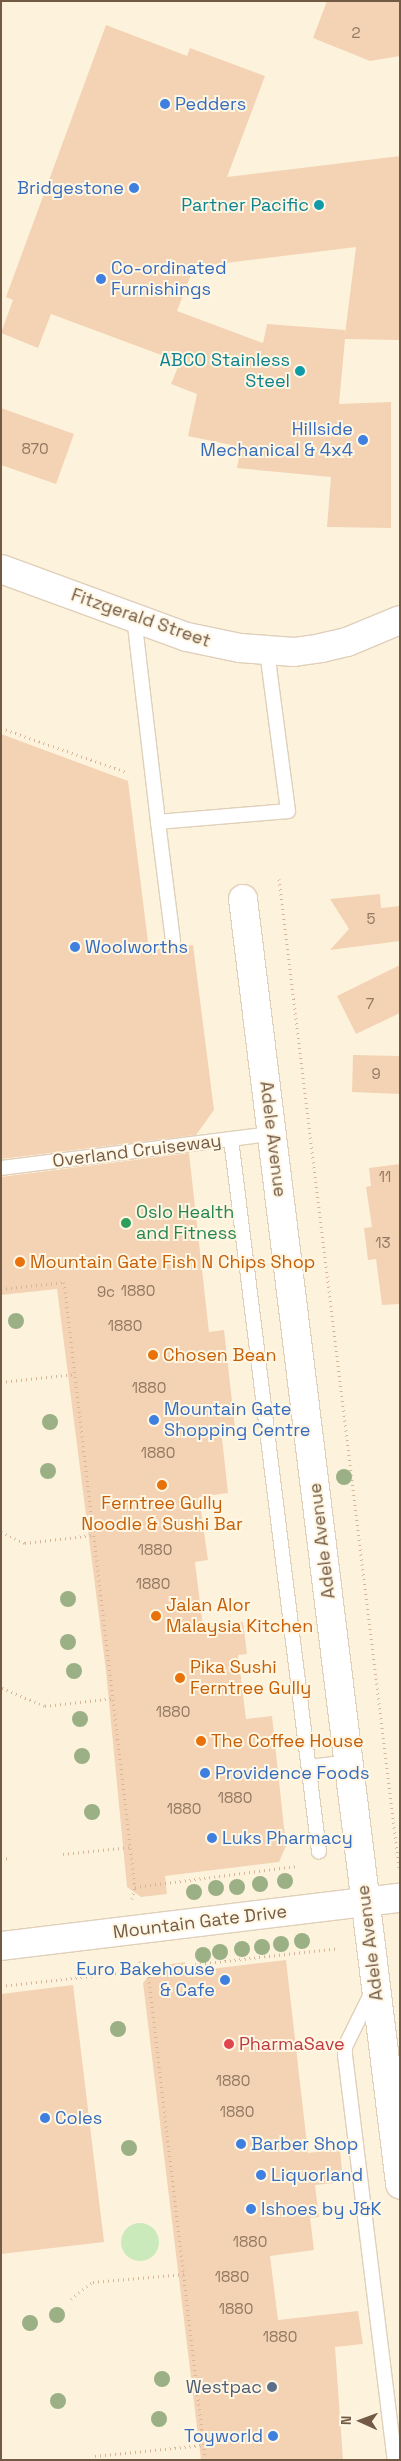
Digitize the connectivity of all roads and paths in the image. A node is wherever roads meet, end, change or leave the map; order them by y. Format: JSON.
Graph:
{"nodes":[{"id":1,"x":1,"y":569,"type":"edge"},
{"id":2,"x":134,"y":617,"type":"junction"},
{"id":3,"x":400,"y":620,"type":"edge"},
{"id":4,"x":267,"y":651,"type":"junction"},
{"id":5,"x":1,"y":728,"type":"edge"},
{"id":6,"x":153,"y":782,"type":"junction"},
{"id":7,"x":158,"y":822,"type":"junction"},
{"id":8,"x":279,"y":879,"type":"dead end"},
{"id":9,"x":243,"y":899,"type":"dead end"},
{"id":10,"x":172,"y":941,"type":"dead end"},
{"id":11,"x":272,"y":1134,"type":"junction"},
{"id":12,"x":231,"y":1139,"type":"junction"},
{"id":13,"x":1,"y":1168,"type":"edge"},
{"id":14,"x":1,"y":1289,"type":"edge"},
{"id":15,"x":75,"y":1374,"type":"junction"},
{"id":16,"x":1,"y":1382,"type":"edge"},
{"id":17,"x":1,"y":1532,"type":"edge"},
{"id":18,"x":94,"y":1535,"type":"junction"},
{"id":19,"x":2,"y":1688,"type":"edge"},
{"id":20,"x":115,"y":1698,"type":"junction"},
{"id":21,"x":349,"y":1762,"type":"junction"},
{"id":22,"x":309,"y":1767,"type":"junction"},
{"id":23,"x":131,"y":1847,"type":"junction"},
{"id":24,"x":320,"y":1852,"type":"dead end"},
{"id":25,"x":63,"y":1854,"type":"dead end"},
{"id":26,"x":11,"y":1858,"type":"dead end"},
{"id":27,"x":1,"y":1859,"type":"edge"},
{"id":28,"x":301,"y":1866,"type":"dead end"},
{"id":29,"x":399,"y":1868,"type":"edge"},
{"id":30,"x":135,"y":1887,"type":"junction"},
{"id":31,"x":400,"y":1898,"type":"edge"},
{"id":32,"x":133,"y":1902,"type":"dead end"},
{"id":33,"x":366,"y":1902,"type":"junction"},
{"id":34,"x":1,"y":1946,"type":"edge"},
{"id":35,"x":349,"y":1947,"type":"dead end"},
{"id":36,"x":148,"y":1972,"type":"junction"},
{"id":37,"x":375,"y":1984,"type":"junction"},
{"id":38,"x":1,"y":1986,"type":"edge"},
{"id":39,"x":400,"y":2184,"type":"edge"},
{"id":40,"x":184,"y":2274,"type":"junction"},
{"id":41,"x":71,"y":2299,"type":"dead end"},
{"id":42,"x":204,"y":2445,"type":"junction"},
{"id":43,"x":95,"y":2456,"type":"dead end"},
{"id":44,"x":205,"y":2460,"type":"edge"},
{"id":45,"x":395,"y":2460,"type":"edge"}],
"edges":[{"from":1,"to":2,"type":"street","name":"Fitzgerald Street"},
{"from":2,"to":4,"type":"street","name":"Fitzgerald Street"},
{"from":2,"to":6,"type":"lane"},
{"from":3,"to":4,"type":"street","name":"Fitzgerald Street"},
{"from":4,"to":7,"type":"lane"},
{"from":5,"to":6,"type":"path"},
{"from":6,"to":7,"type":"lane"},
{"from":7,"to":10,"type":"lane"},
{"from":8,"to":29,"type":"path"},
{"from":9,"to":11,"type":"street","name":"Adele Avenue"},
{"from":11,"to":12,"type":"lane","name":"Overland Cruiseway"},
{"from":11,"to":21,"type":"street","name":"Adele Avenue"},
{"from":12,"to":13,"type":"lane","name":"Overland Cruiseway"},
{"from":12,"to":22,"type":"lane"},
{"from":14,"to":15,"type":"path"},
{"from":15,"to":16,"type":"path"},
{"from":15,"to":18,"type":"path"},
{"from":17,"to":18,"type":"path"},
{"from":18,"to":20,"type":"path"},
{"from":19,"to":20,"type":"path"},
{"from":20,"to":23,"type":"path"},
{"from":21,"to":22,"type":"lane"},
{"from":21,"to":33,"type":"street","name":"Adele Avenue"},
{"from":22,"to":24,"type":"lane"},
{"from":23,"to":25,"type":"path"},
{"from":23,"to":30,"type":"path"},
{"from":26,"to":27,"type":"path"},
{"from":28,"to":30,"type":"path"},
{"from":30,"to":32,"type":"path"},
{"from":31,"to":33,"type":"street","name":"Mountain Gate Drive"},
{"from":33,"to":34,"type":"street","name":"Mountain Gate Drive"},
{"from":33,"to":37,"type":"street","name":"Adele Avenue"},
{"from":35,"to":36,"type":"path"},
{"from":36,"to":38,"type":"path"},
{"from":36,"to":40,"type":"path"},
{"from":37,"to":39,"type":"street","name":"Adele Avenue"},
{"from":37,"to":45,"type":"lane"},
{"from":40,"to":41,"type":"path"},
{"from":40,"to":42,"type":"path"},
{"from":42,"to":43,"type":"path"},
{"from":42,"to":44,"type":"path"}]}
